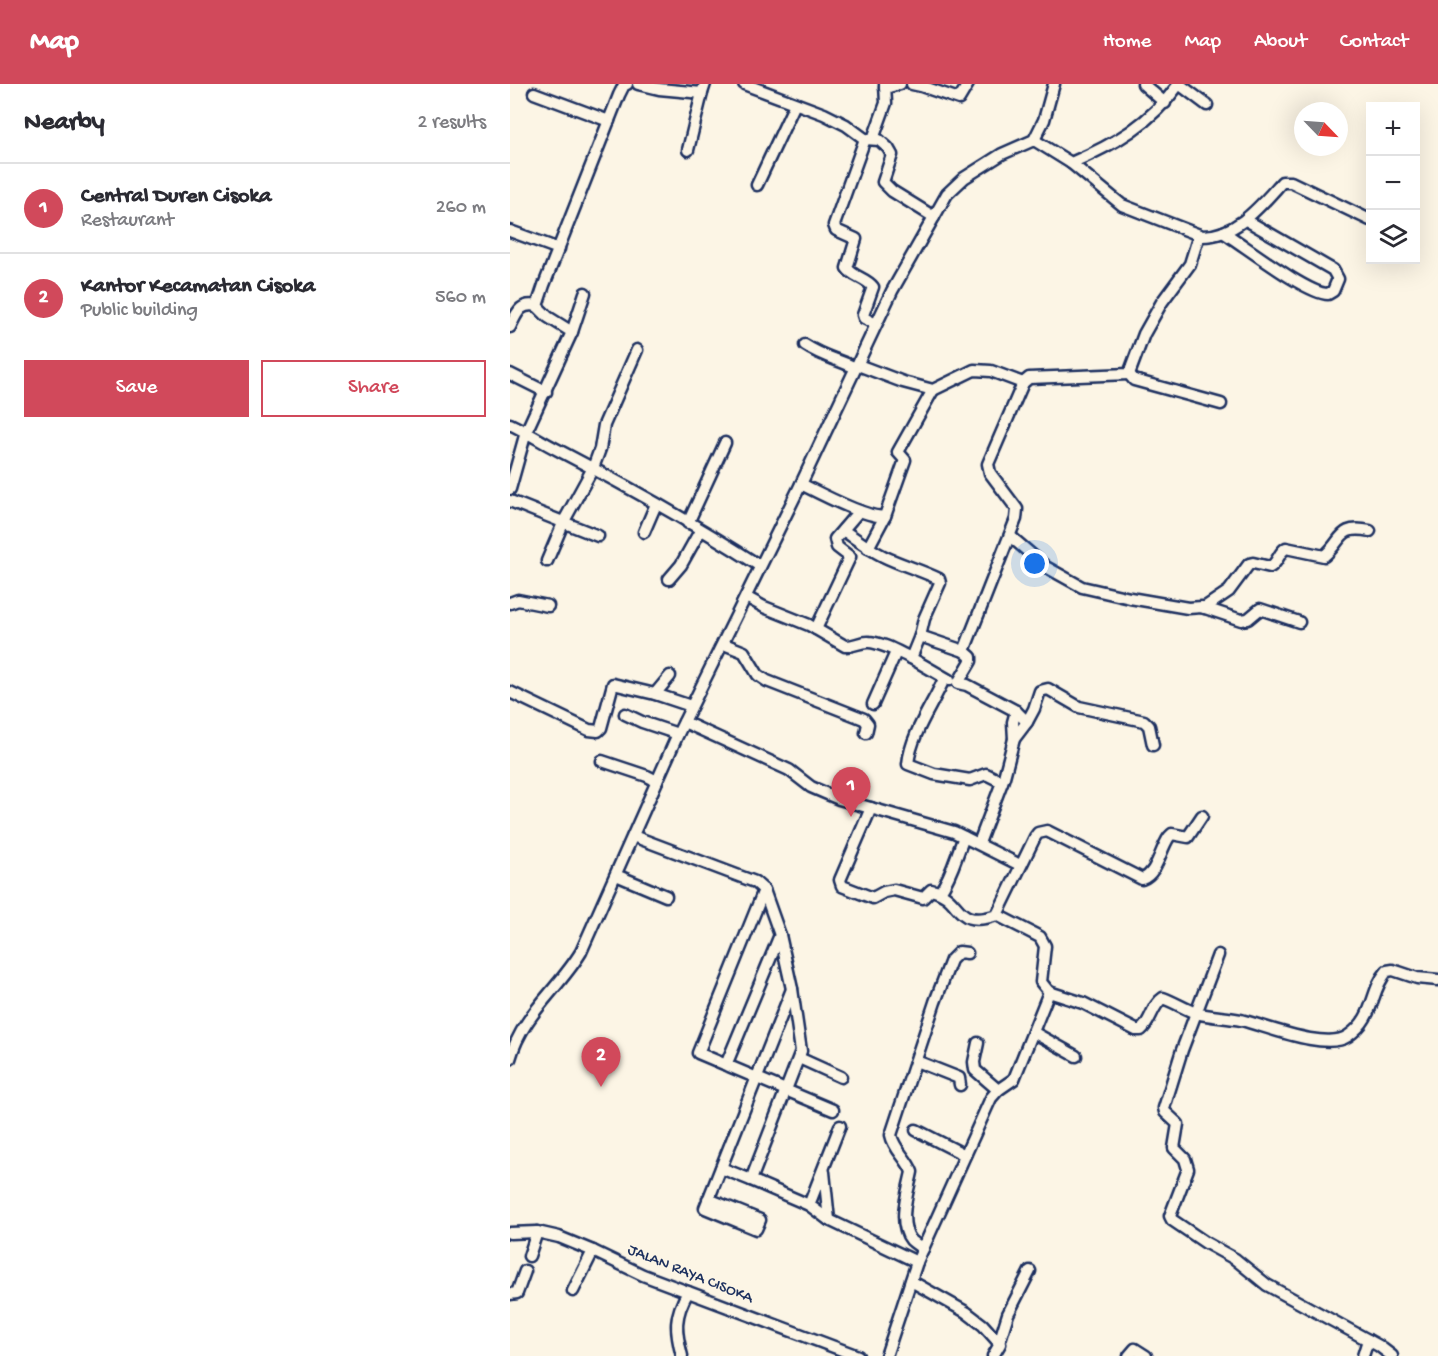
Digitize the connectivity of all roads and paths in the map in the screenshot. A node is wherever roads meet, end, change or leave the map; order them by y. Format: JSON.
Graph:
{"nodes":[{"id":1,"x":624,"y":84,"type":"edge"},
{"id":2,"x":638,"y":84,"type":"edge"},
{"id":3,"x":744,"y":84,"type":"edge"},
{"id":4,"x":900,"y":84,"type":"edge"},
{"id":5,"x":912,"y":84,"type":"edge"},
{"id":6,"x":968,"y":84,"type":"edge"},
{"id":7,"x":1054,"y":84,"type":"edge"},
{"id":8,"x":1143,"y":84,"type":"edge"},
{"id":9,"x":1179,"y":84,"type":"edge"},
{"id":10,"x":885,"y":86,"type":"edge"},
{"id":11,"x":704,"y":88,"type":"edge"},
{"id":12,"x":534,"y":93,"type":"dead end"},
{"id":13,"x":1165,"y":103,"type":"junction"},
{"id":14,"x":795,"y":104,"type":"junction"},
{"id":15,"x":1207,"y":105,"type":"dead end"},
{"id":16,"x":609,"y":121,"type":"junction"},
{"id":17,"x":869,"y":139,"type":"junction"},
{"id":18,"x":1034,"y":140,"type":"junction"},
{"id":19,"x":688,"y":150,"type":"dead end"},
{"id":20,"x":1071,"y":163,"type":"junction"},
{"id":21,"x":757,"y":185,"type":"dead end"},
{"id":22,"x":934,"y":217,"type":"junction"},
{"id":23,"x":1366,"y":218,"type":"edge"},
{"id":24,"x":1246,"y":220,"type":"junction"},
{"id":25,"x":510,"y":231,"type":"edge"},
{"id":26,"x":1224,"y":232,"type":"junction"},
{"id":27,"x":1199,"y":235,"type":"junction"},
{"id":28,"x":559,"y":249,"type":"junction"},
{"id":29,"x":585,"y":293,"type":"dead end"},
{"id":30,"x":537,"y":306,"type":"junction"},
{"id":31,"x":876,"y":324,"type":"junction"},
{"id":32,"x":510,"y":327,"type":"edge"},
{"id":33,"x":572,"y":332,"type":"junction"},
{"id":34,"x":805,"y":345,"type":"dead end"},
{"id":35,"x":637,"y":350,"type":"dead end"},
{"id":36,"x":857,"y":366,"type":"junction"},
{"id":37,"x":510,"y":374,"type":"edge"},
{"id":38,"x":1129,"y":374,"type":"junction"},
{"id":39,"x":1023,"y":383,"type":"junction"},
{"id":40,"x":933,"y":390,"type":"junction"},
{"id":41,"x":546,"y":392,"type":"junction"},
{"id":42,"x":1221,"y":404,"type":"dead end"},
{"id":43,"x":510,"y":424,"type":"edge"},
{"id":44,"x":526,"y":432,"type":"junction"},
{"id":45,"x":724,"y":443,"type":"dead end"},
{"id":46,"x":593,"y":468,"type":"junction"},
{"id":47,"x":801,"y":484,"type":"junction"},
{"id":48,"x":510,"y":489,"type":"edge"},
{"id":49,"x":510,"y":501,"type":"edge"},
{"id":50,"x":656,"y":504,"type":"junction"},
{"id":51,"x":859,"y":511,"type":"junction"},
{"id":52,"x":885,"y":516,"type":"junction"},
{"id":53,"x":564,"y":521,"type":"junction"},
{"id":54,"x":688,"y":523,"type":"junction"},
{"id":55,"x":843,"y":530,"type":"junction"},
{"id":56,"x":700,"y":531,"type":"junction"},
{"id":57,"x":1370,"y":531,"type":"dead end"},
{"id":58,"x":644,"y":532,"type":"dead end"},
{"id":59,"x":598,"y":536,"type":"dead end"},
{"id":60,"x":1010,"y":536,"type":"junction"},
{"id":61,"x":868,"y":548,"type":"junction"},
{"id":62,"x":547,"y":561,"type":"dead end"},
{"id":63,"x":760,"y":566,"type":"junction"},
{"id":64,"x":669,"y":579,"type":"dead end"},
{"id":65,"x":746,"y":597,"type":"junction"},
{"id":66,"x":510,"y":603,"type":"edge"},
{"id":67,"x":548,"y":606,"type":"dead end"},
{"id":68,"x":1204,"y":608,"type":"junction"},
{"id":69,"x":1299,"y":622,"type":"dead end"},
{"id":70,"x":816,"y":628,"type":"junction"},
{"id":71,"x":920,"y":636,"type":"junction"},
{"id":72,"x":724,"y":644,"type":"junction"},
{"id":73,"x":964,"y":651,"type":"junction"},
{"id":74,"x":896,"y":652,"type":"junction"},
{"id":75,"x":911,"y":658,"type":"junction"},
{"id":76,"x":670,"y":676,"type":"dead end"},
{"id":77,"x":944,"y":679,"type":"junction"},
{"id":78,"x":958,"y":683,"type":"junction"},
{"id":79,"x":510,"y":692,"type":"edge"},
{"id":80,"x":655,"y":694,"type":"junction"},
{"id":81,"x":873,"y":704,"type":"dead end"},
{"id":82,"x":692,"y":706,"type":"junction"},
{"id":83,"x":1016,"y":711,"type":"junction"},
{"id":84,"x":625,"y":714,"type":"dead end"},
{"id":85,"x":684,"y":722,"type":"junction"},
{"id":86,"x":1027,"y":722,"type":"junction"},
{"id":87,"x":866,"y":733,"type":"dead end"},
{"id":88,"x":678,"y":734,"type":"junction"},
{"id":89,"x":1014,"y":739,"type":"junction"},
{"id":90,"x":1153,"y":745,"type":"dead end"},
{"id":91,"x":602,"y":761,"type":"dead end"},
{"id":92,"x":657,"y":781,"type":"junction"},
{"id":93,"x":1002,"y":782,"type":"junction"},
{"id":94,"x":871,"y":808,"type":"junction"},
{"id":95,"x":1202,"y":816,"type":"dead end"},
{"id":96,"x":633,"y":836,"type":"junction"},
{"id":97,"x":964,"y":837,"type":"junction"},
{"id":98,"x":979,"y":843,"type":"junction"},
{"id":99,"x":1020,"y":865,"type":"junction"},
{"id":100,"x":616,"y":875,"type":"junction"},
{"id":101,"x":764,"y":890,"type":"junction"},
{"id":102,"x":940,"y":892,"type":"junction"},
{"id":103,"x":666,"y":896,"type":"dead end"},
{"id":104,"x":997,"y":915,"type":"junction"},
{"id":105,"x":780,"y":935,"type":"junction"},
{"id":106,"x":967,"y":953,"type":"dead end"},
{"id":107,"x":1218,"y":955,"type":"dead end"},
{"id":108,"x":1438,"y":980,"type":"edge"},
{"id":109,"x":792,"y":989,"type":"junction"},
{"id":110,"x":1049,"y":992,"type":"junction"},
{"id":111,"x":1196,"y":1013,"type":"junction"},
{"id":112,"x":1033,"y":1032,"type":"junction"},
{"id":113,"x":978,"y":1043,"type":"dead end"},
{"id":114,"x":511,"y":1054,"type":"edge"},
{"id":115,"x":1076,"y":1056,"type":"dead end"},
{"id":116,"x":799,"y":1058,"type":"junction"},
{"id":117,"x":916,"y":1061,"type":"junction"},
{"id":118,"x":726,"y":1065,"type":"junction"},
{"id":119,"x":841,"y":1077,"type":"dead end"},
{"id":120,"x":756,"y":1078,"type":"junction"},
{"id":121,"x":960,"y":1085,"type":"dead end"},
{"id":122,"x":786,"y":1090,"type":"junction"},
{"id":123,"x":998,"y":1090,"type":"junction"},
{"id":124,"x":833,"y":1110,"type":"dead end"},
{"id":125,"x":840,"y":1126,"type":"dead end"},
{"id":126,"x":916,"y":1130,"type":"dead end"},
{"id":127,"x":965,"y":1155,"type":"junction"},
{"id":128,"x":721,"y":1168,"type":"junction"},
{"id":129,"x":824,"y":1168,"type":"junction"},
{"id":130,"x":751,"y":1180,"type":"junction"},
{"id":131,"x":708,"y":1199,"type":"dead end"},
{"id":132,"x":809,"y":1205,"type":"junction"},
{"id":133,"x":829,"y":1220,"type":"junction"},
{"id":134,"x":537,"y":1232,"type":"junction"},
{"id":135,"x":510,"y":1233,"type":"edge"},
{"id":136,"x":923,"y":1249,"type":"junction"},
{"id":137,"x":593,"y":1251,"type":"junction"},
{"id":138,"x":529,"y":1256,"type":"dead end"},
{"id":139,"x":917,"y":1262,"type":"junction"},
{"id":140,"x":525,"y":1271,"type":"dead end"},
{"id":141,"x":1030,"y":1271,"type":"dead end"},
{"id":142,"x":911,"y":1281,"type":"junction"},
{"id":143,"x":573,"y":1291,"type":"dead end"},
{"id":144,"x":688,"y":1292,"type":"junction"},
{"id":145,"x":510,"y":1294,"type":"edge"},
{"id":146,"x":1368,"y":1340,"type":"junction"},
{"id":147,"x":999,"y":1342,"type":"junction"},
{"id":148,"x":843,"y":1353,"type":"edge"},
{"id":149,"x":681,"y":1356,"type":"edge"},
{"id":150,"x":858,"y":1356,"type":"edge"},
{"id":151,"x":886,"y":1356,"type":"edge"},
{"id":152,"x":993,"y":1356,"type":"edge"},
{"id":153,"x":1129,"y":1356,"type":"edge"},
{"id":154,"x":1146,"y":1356,"type":"edge"},
{"id":155,"x":1363,"y":1356,"type":"edge"},
{"id":156,"x":1392,"y":1356,"type":"edge"}],
"edges":[{"from":1,"to":16,"type":"street"},
{"from":2,"to":11,"type":"street"},
{"from":3,"to":14,"type":"street"},
{"from":4,"to":10,"type":"street"},
{"from":5,"to":6,"type":"street"},
{"from":7,"to":18,"type":"street"},
{"from":8,"to":13,"type":"street"},
{"from":9,"to":13,"type":"street"},
{"from":9,"to":15,"type":"street"},
{"from":10,"to":17,"type":"street"},
{"from":11,"to":19,"type":"street"},
{"from":12,"to":16,"type":"street"},
{"from":13,"to":20,"type":"street"},
{"from":14,"to":17,"type":"street"},
{"from":14,"to":21,"type":"street"},
{"from":16,"to":28,"type":"street"},
{"from":17,"to":22,"type":"street"},
{"from":17,"to":31,"type":"street"},
{"from":18,"to":20,"type":"street"},
{"from":18,"to":22,"type":"street"},
{"from":20,"to":27,"type":"street"},
{"from":22,"to":31,"type":"street"},
{"from":23,"to":24,"type":"street"},
{"from":24,"to":26,"type":"street"},
{"from":24,"to":26,"type":"street"},
{"from":25,"to":28,"type":"street"},
{"from":26,"to":27,"type":"street"},
{"from":27,"to":38,"type":"street"},
{"from":28,"to":30,"type":"street"},
{"from":29,"to":33,"type":"street"},
{"from":30,"to":32,"type":"street"},
{"from":30,"to":33,"type":"street"},
{"from":31,"to":36,"type":"street"},
{"from":33,"to":41,"type":"street"},
{"from":34,"to":36,"type":"street"},
{"from":35,"to":46,"type":"street"},
{"from":36,"to":40,"type":"street"},
{"from":36,"to":47,"type":"street"},
{"from":37,"to":41,"type":"street"},
{"from":38,"to":39,"type":"street"},
{"from":38,"to":42,"type":"street"},
{"from":39,"to":40,"type":"street"},
{"from":39,"to":60,"type":"street"},
{"from":40,"to":52,"type":"street"},
{"from":41,"to":44,"type":"street"},
{"from":43,"to":44,"type":"street"},
{"from":44,"to":46,"type":"street"},
{"from":44,"to":48,"type":"street"},
{"from":45,"to":54,"type":"street"},
{"from":46,"to":50,"type":"street"},
{"from":46,"to":53,"type":"street"},
{"from":47,"to":51,"type":"street"},
{"from":47,"to":63,"type":"street"},
{"from":49,"to":53,"type":"street"},
{"from":50,"to":54,"type":"street"},
{"from":50,"to":58,"type":"street"},
{"from":51,"to":52,"type":"street"},
{"from":51,"to":55,"type":"street"},
{"from":52,"to":61,"type":"street"},
{"from":53,"to":59,"type":"street"},
{"from":53,"to":62,"type":"street"},
{"from":54,"to":56,"type":"street"},
{"from":55,"to":61,"type":"street"},
{"from":55,"to":70,"type":"street"},
{"from":56,"to":63,"type":"street"},
{"from":56,"to":64,"type":"street"},
{"from":57,"to":68,"type":"street"},
{"from":60,"to":68,"type":"street"},
{"from":60,"to":73,"type":"street"},
{"from":61,"to":71,"type":"street"},
{"from":63,"to":65,"type":"street"},
{"from":65,"to":70,"type":"street"},
{"from":65,"to":72,"type":"street"},
{"from":66,"to":67,"type":"street"},
{"from":68,"to":69,"type":"street"},
{"from":70,"to":74,"type":"street"},
{"from":71,"to":73,"type":"street"},
{"from":71,"to":75,"type":"street"},
{"from":72,"to":82,"type":"street"},
{"from":72,"to":87,"type":"street"},
{"from":73,"to":78,"type":"street"},
{"from":74,"to":75,"type":"street"},
{"from":74,"to":81,"type":"street"},
{"from":75,"to":77,"type":"street"},
{"from":76,"to":80,"type":"street"},
{"from":77,"to":78,"type":"street"},
{"from":77,"to":93,"type":"street"},
{"from":78,"to":83,"type":"street"},
{"from":79,"to":80,"type":"street"},
{"from":80,"to":82,"type":"street"},
{"from":82,"to":85,"type":"street"},
{"from":83,"to":86,"type":"street"},
{"from":83,"to":89,"type":"street"},
{"from":84,"to":88,"type":"street"},
{"from":85,"to":88,"type":"street"},
{"from":85,"to":94,"type":"street"},
{"from":86,"to":89,"type":"street"},
{"from":86,"to":90,"type":"street"},
{"from":88,"to":92,"type":"street"},
{"from":89,"to":93,"type":"street"},
{"from":91,"to":92,"type":"street"},
{"from":92,"to":96,"type":"street"},
{"from":93,"to":98,"type":"street"},
{"from":94,"to":97,"type":"street"},
{"from":94,"to":102,"type":"street"},
{"from":95,"to":99,"type":"street"},
{"from":96,"to":100,"type":"street"},
{"from":96,"to":101,"type":"street"},
{"from":97,"to":98,"type":"street"},
{"from":97,"to":102,"type":"street"},
{"from":98,"to":99,"type":"street"},
{"from":99,"to":104,"type":"street"},
{"from":100,"to":103,"type":"street"},
{"from":100,"to":114,"type":"street"},
{"from":101,"to":105,"type":"street"},
{"from":101,"to":118,"type":"street"},
{"from":102,"to":104,"type":"street"},
{"from":104,"to":110,"type":"street"},
{"from":105,"to":109,"type":"street"},
{"from":105,"to":118,"type":"street"},
{"from":106,"to":117,"type":"street"},
{"from":107,"to":111,"type":"street"},
{"from":108,"to":111,"type":"street"},
{"from":109,"to":116,"type":"street"},
{"from":109,"to":120,"type":"street"},
{"from":110,"to":111,"type":"street"},
{"from":110,"to":112,"type":"street"},
{"from":111,"to":146,"type":"street"},
{"from":112,"to":115,"type":"street"},
{"from":112,"to":123,"type":"street"},
{"from":113,"to":123,"type":"street"},
{"from":116,"to":119,"type":"street"},
{"from":116,"to":122,"type":"street"},
{"from":117,"to":121,"type":"street"},
{"from":117,"to":136,"type":"street"},
{"from":118,"to":120,"type":"street"},
{"from":120,"to":122,"type":"street"},
{"from":120,"to":128,"type":"street"},
{"from":122,"to":124,"type":"street"},
{"from":122,"to":130,"type":"street"},
{"from":123,"to":127,"type":"street"},
{"from":125,"to":129,"type":"street"},
{"from":126,"to":127,"type":"street"},
{"from":127,"to":136,"type":"street"},
{"from":128,"to":130,"type":"street"},
{"from":128,"to":131,"type":"street"},
{"from":129,"to":132,"type":"street"},
{"from":129,"to":133,"type":"street"},
{"from":130,"to":132,"type":"street"},
{"from":132,"to":133,"type":"street"},
{"from":133,"to":139,"type":"street"},
{"from":134,"to":135,"type":"street","name":"JALAN RAYA CISOKA"},
{"from":134,"to":137,"type":"street","name":"JALAN RAYA CISOKA"},
{"from":134,"to":138,"type":"street"},
{"from":136,"to":139,"type":"street"},
{"from":137,"to":143,"type":"street"},
{"from":137,"to":144,"type":"street","name":"JALAN RAYA CISOKA"},
{"from":139,"to":142,"type":"street"},
{"from":140,"to":145,"type":"street"},
{"from":141,"to":147,"type":"street"},
{"from":142,"to":147,"type":"street"},
{"from":142,"to":151,"type":"street"},
{"from":144,"to":148,"type":"street","name":"JALAN RAYA CISOKA"},
{"from":144,"to":149,"type":"street"},
{"from":146,"to":155,"type":"street"},
{"from":146,"to":156,"type":"street"},
{"from":147,"to":152,"type":"street"},
{"from":148,"to":150,"type":"street","name":"JALAN RAYA CISOKA"},
{"from":153,"to":154,"type":"street"}]}
